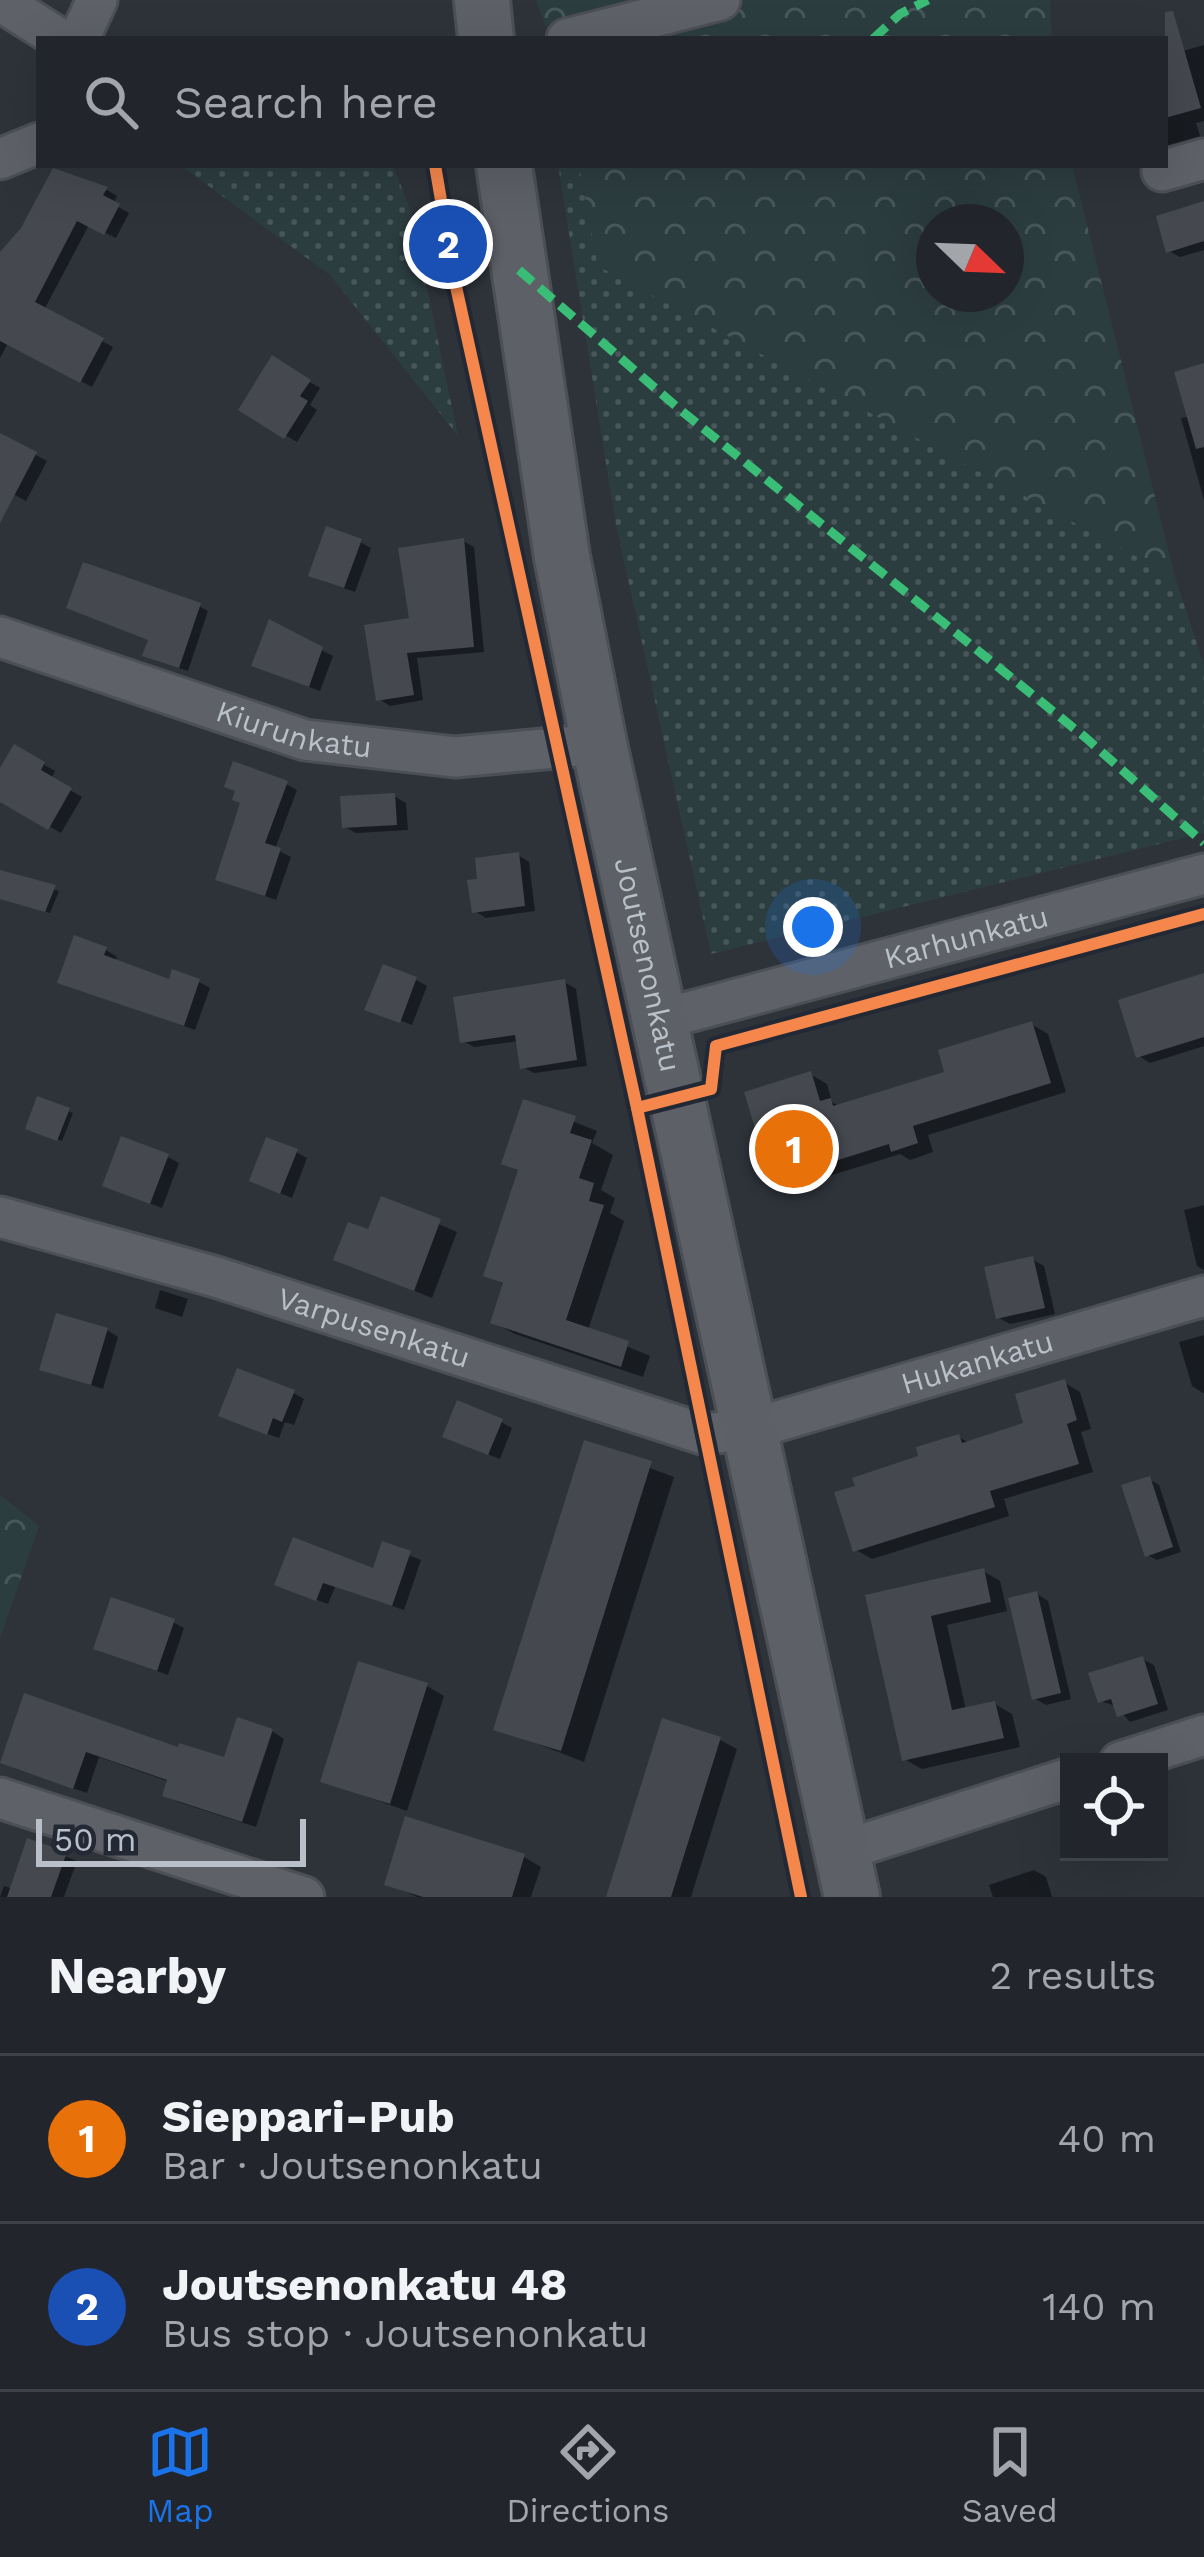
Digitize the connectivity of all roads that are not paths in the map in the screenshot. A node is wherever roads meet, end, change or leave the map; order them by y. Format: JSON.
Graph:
{"nodes":[{"id":1,"x":97,"y":0,"type":"edge"},
{"id":2,"x":482,"y":0,"type":"edge"},
{"id":3,"x":720,"y":0,"type":"edge"},
{"id":4,"x":0,"y":1,"type":"edge"},
{"id":5,"x":55,"y":36,"type":"edge"},
{"id":6,"x":80,"y":36,"type":"edge"},
{"id":7,"x":486,"y":36,"type":"edge"},
{"id":8,"x":579,"y":36,"type":"edge"},
{"id":9,"x":36,"y":144,"type":"edge"},
{"id":10,"x":0,"y":159,"type":"edge"},
{"id":11,"x":1204,"y":160,"type":"edge"},
{"id":12,"x":504,"y":168,"type":"edge"},
{"id":13,"x":1162,"y":171,"type":"dead end"},
{"id":14,"x":0,"y":637,"type":"edge"},
{"id":15,"x":599,"y":744,"type":"junction"},
{"id":16,"x":1204,"y":874,"type":"edge"},
{"id":17,"x":662,"y":1018,"type":"junction"},
{"id":18,"x":0,"y":1216,"type":"edge"},
{"id":19,"x":1204,"y":1296,"type":"edge"},
{"id":20,"x":748,"y":1430,"type":"junction"},
{"id":21,"x":1204,"y":1735,"type":"edge"},
{"id":22,"x":1148,"y":1753,"type":"edge"},
{"id":23,"x":1060,"y":1782,"type":"edge"},
{"id":24,"x":0,"y":1798,"type":"edge"},
{"id":25,"x":847,"y":1874,"type":"edge"},
{"id":26,"x":304,"y":1897,"type":"edge"}],
"edges":[{"from":1,"to":6,"type":"street"},
{"from":2,"to":7,"type":"main road"},
{"from":3,"to":8,"type":"street"},
{"from":4,"to":5,"type":"street"},
{"from":9,"to":10,"type":"street"},
{"from":11,"to":13,"type":"street"},
{"from":12,"to":15,"type":"main road","name":"Joutsenonkatu"},
{"from":14,"to":15,"type":"street","name":"Kiurunkatu"},
{"from":15,"to":17,"type":"main road","name":"Joutsenonkatu"},
{"from":16,"to":17,"type":"street","name":"Karhunkatu"},
{"from":17,"to":20,"type":"main road","name":"Joutsenonkatu"},
{"from":18,"to":20,"type":"street","name":"Varpusenkatu"},
{"from":19,"to":20,"type":"street","name":"Hukankatu"},
{"from":20,"to":25,"type":"main road","name":"Joutsenonkatu"},
{"from":21,"to":22,"type":"street"},
{"from":23,"to":25,"type":"street"},
{"from":24,"to":26,"type":"street"}]}
